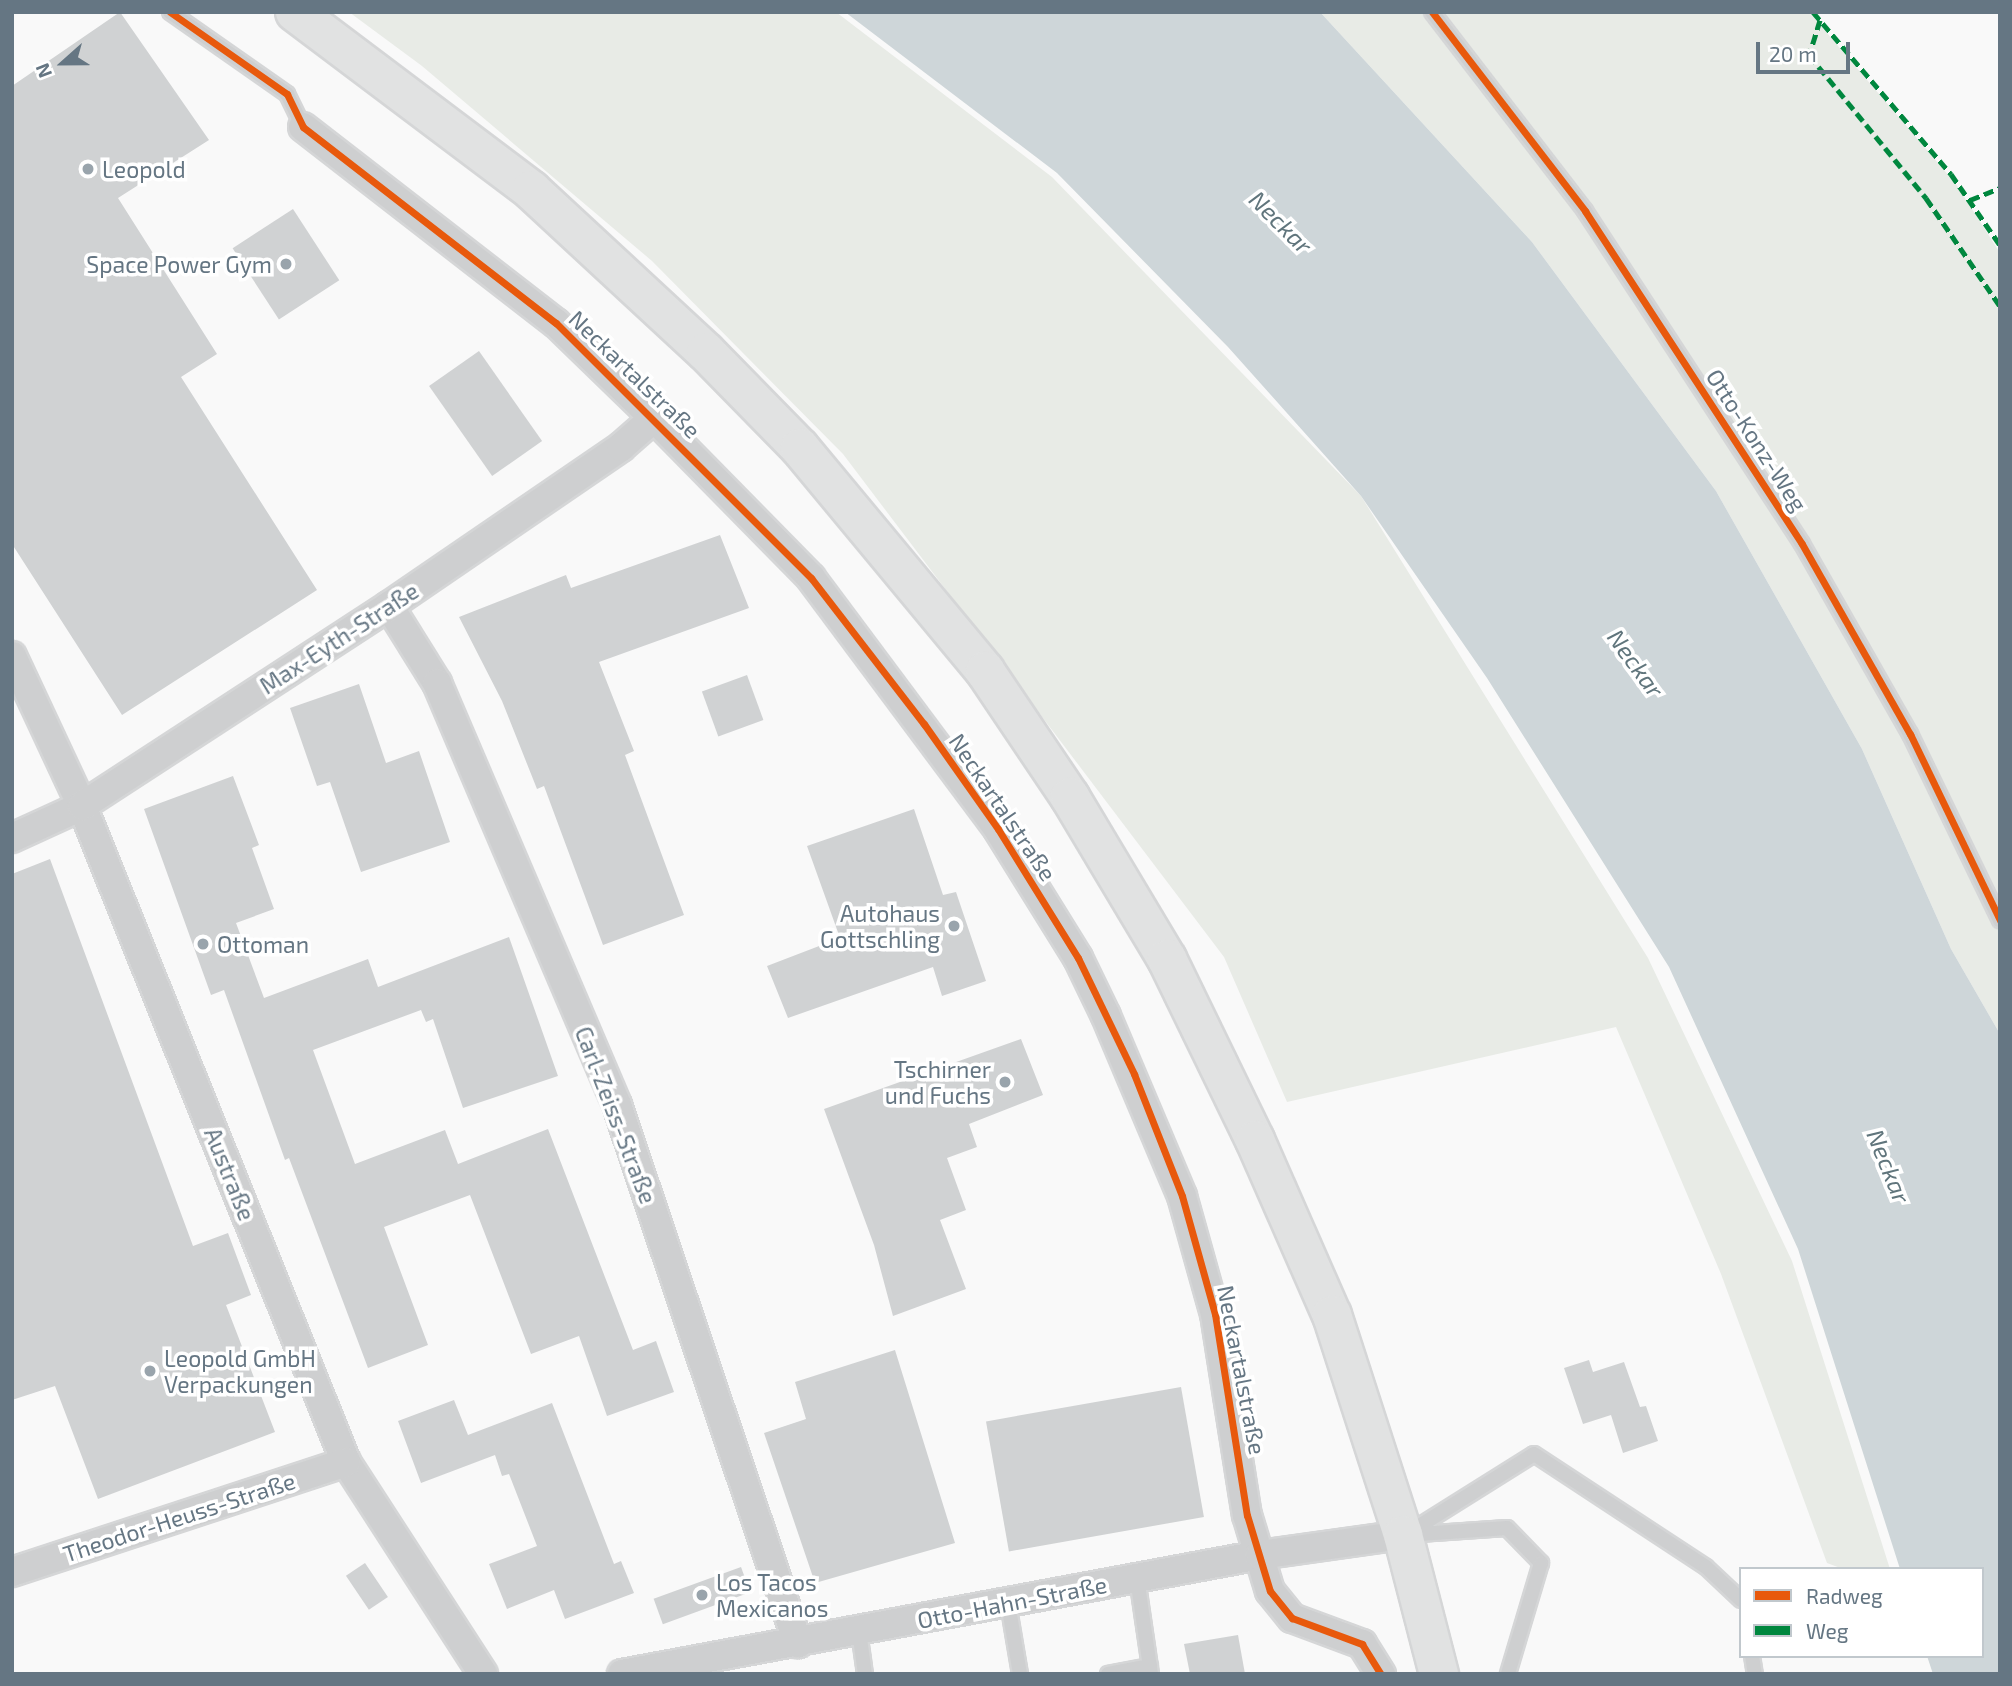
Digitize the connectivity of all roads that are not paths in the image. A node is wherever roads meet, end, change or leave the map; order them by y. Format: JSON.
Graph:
{"nodes":[{"id":1,"x":170,"y":12,"type":"edge"},
{"id":2,"x":295,"y":12,"type":"edge"},
{"id":3,"x":1432,"y":12,"type":"edge"},
{"id":4,"x":303,"y":127,"type":"joint"},
{"id":5,"x":654,"y":418,"type":"junction"},
{"id":6,"x":389,"y":606,"type":"junction"},
{"id":7,"x":12,"y":656,"type":"edge"},
{"id":8,"x":82,"y":806,"type":"junction"},
{"id":9,"x":12,"y":838,"type":"edge"},
{"id":10,"x":2000,"y":920,"type":"edge"},
{"id":11,"x":346,"y":1462,"type":"junction"},
{"id":12,"x":1404,"y":1535,"type":"junction"},
{"id":13,"x":1260,"y":1555,"type":"junction"},
{"id":14,"x":12,"y":1572,"type":"edge"},
{"id":15,"x":1137,"y":1578,"type":"junction"},
{"id":16,"x":1739,"y":1598,"type":"edge"},
{"id":17,"x":1009,"y":1603,"type":"junction"},
{"id":18,"x":859,"y":1631,"type":"junction"},
{"id":19,"x":798,"y":1643,"type":"junction"},
{"id":20,"x":1151,"y":1670,"type":"edge"},
{"id":21,"x":483,"y":1674,"type":"edge"},
{"id":22,"x":622,"y":1674,"type":"edge"},
{"id":23,"x":865,"y":1674,"type":"edge"},
{"id":24,"x":1020,"y":1674,"type":"edge"},
{"id":25,"x":1108,"y":1674,"type":"edge"},
{"id":26,"x":1381,"y":1674,"type":"edge"},
{"id":27,"x":1439,"y":1674,"type":"edge"},
{"id":28,"x":1508,"y":1674,"type":"edge"}],
"edges":[{"from":1,"to":4,"type":"lane"},
{"from":2,"to":12,"type":"main road"},
{"from":3,"to":10,"type":"lane","name":"Otto-Konz-Weg"},
{"from":4,"to":5,"type":"street","name":"Neckartalstraße"},
{"from":5,"to":6,"type":"street","name":"Max-Eyth-Straße"},
{"from":5,"to":13,"type":"street","name":"Neckartalstraße"},
{"from":6,"to":8,"type":"street","name":"Max-Eyth-Straße"},
{"from":6,"to":19,"type":"street","name":"Carl-Zeiss-Straße"},
{"from":7,"to":8,"type":"street","name":"Austraße"},
{"from":8,"to":9,"type":"street","name":"Max-Eyth-Straße"},
{"from":8,"to":11,"type":"street","name":"Austraße"},
{"from":11,"to":14,"type":"street","name":"Theodor-Heuss-Straße"},
{"from":11,"to":21,"type":"street","name":"Austraße"},
{"from":12,"to":13,"type":"street","name":"Otto-Hahn-Straße"},
{"from":12,"to":16,"type":"lane"},
{"from":12,"to":27,"type":"main road"},
{"from":12,"to":28,"type":"lane"},
{"from":13,"to":15,"type":"street","name":"Otto-Hahn-Straße"},
{"from":13,"to":26,"type":"street","name":"Neckartalstraße"},
{"from":15,"to":17,"type":"street","name":"Otto-Hahn-Straße"},
{"from":15,"to":20,"type":"lane"},
{"from":17,"to":18,"type":"street","name":"Otto-Hahn-Straße"},
{"from":17,"to":24,"type":"lane"},
{"from":18,"to":19,"type":"street","name":"Otto-Hahn-Straße"},
{"from":18,"to":23,"type":"lane"},
{"from":19,"to":22,"type":"street","name":"Otto-Hahn-Straße"},
{"from":20,"to":25,"type":"lane"}]}
